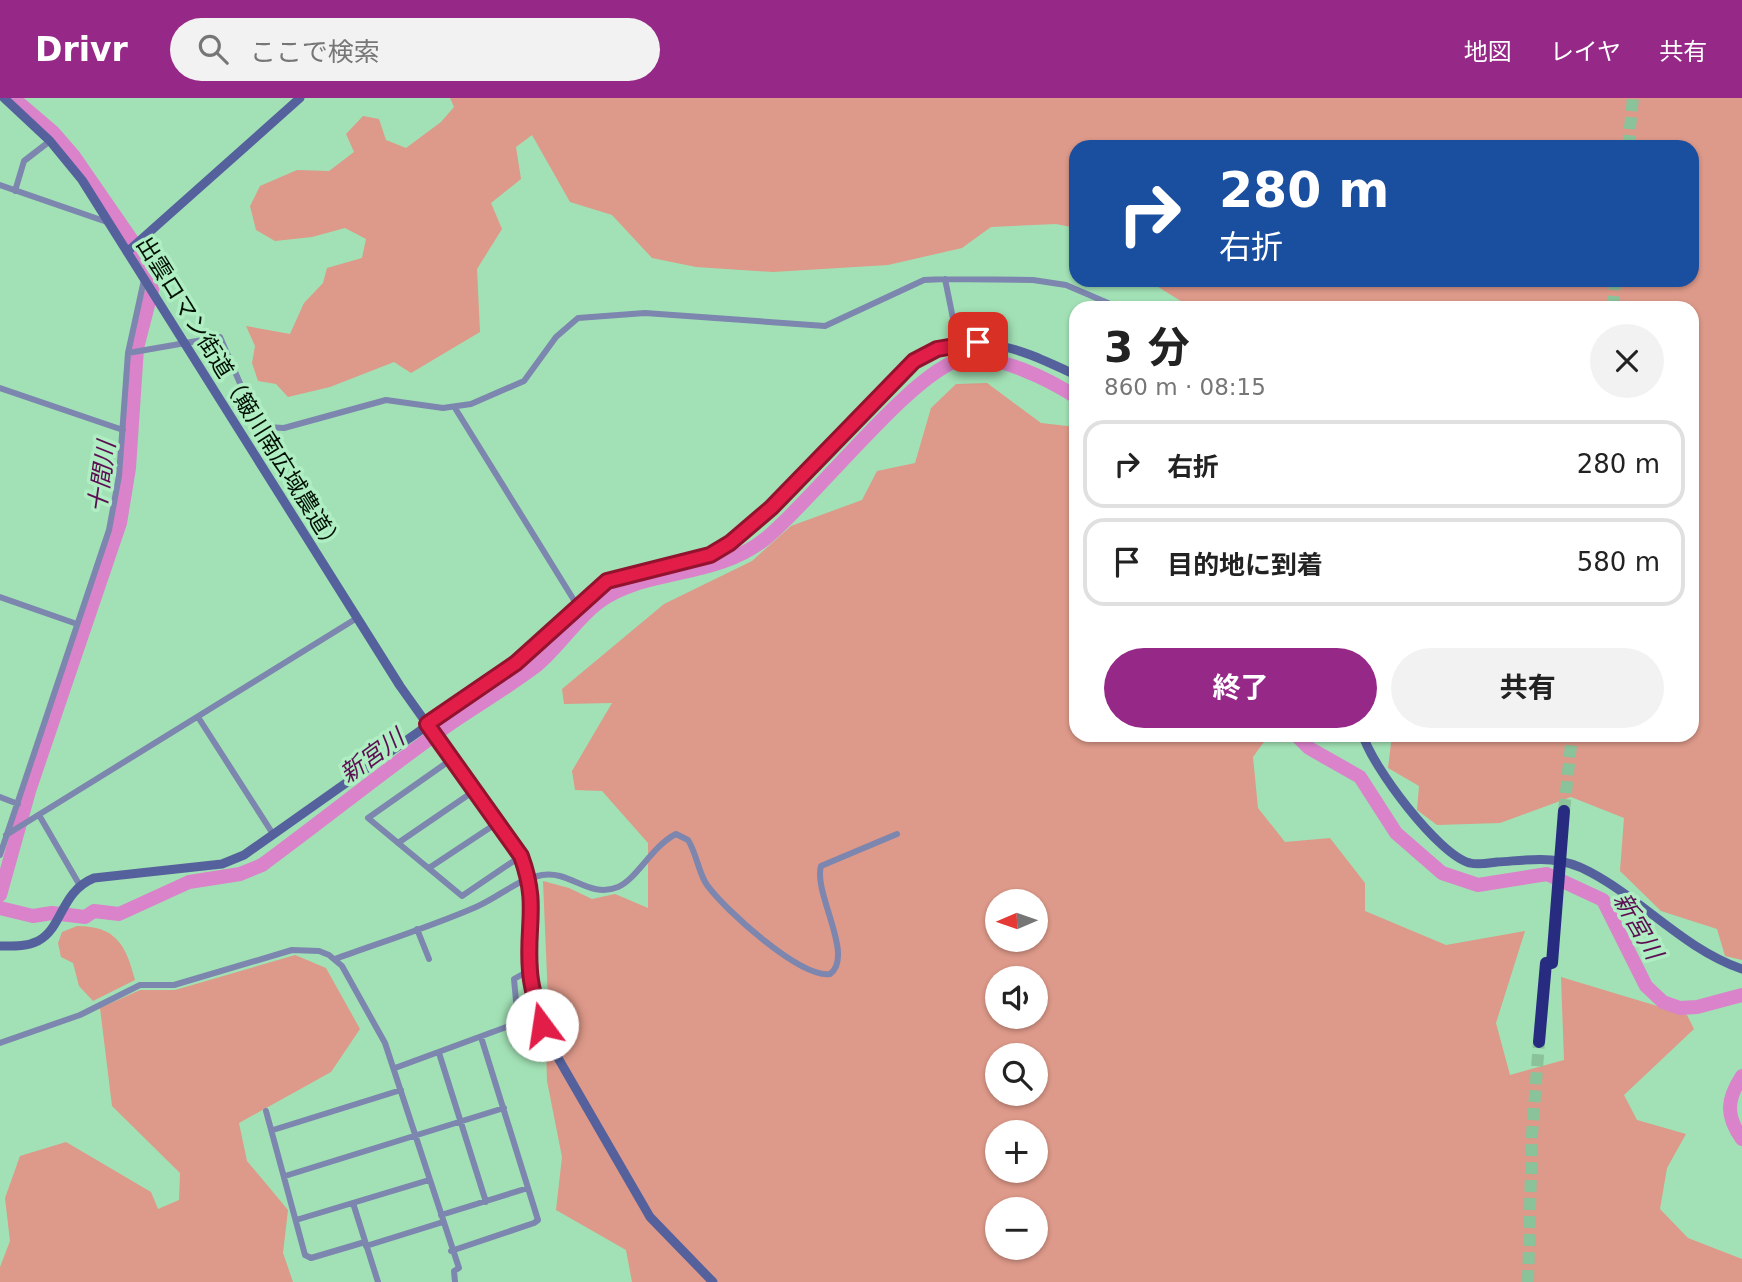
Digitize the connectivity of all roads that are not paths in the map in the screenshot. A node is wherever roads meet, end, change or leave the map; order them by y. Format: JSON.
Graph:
{"nodes":[{"id":1,"x":4,"y":98,"type":"edge"},
{"id":2,"x":300,"y":98,"type":"edge"},
{"id":3,"x":50,"y":142,"type":"junction"},
{"id":4,"x":0,"y":185,"type":"edge"},
{"id":5,"x":15,"y":191,"type":"junction"},
{"id":6,"x":109,"y":223,"type":"junction"},
{"id":7,"x":127,"y":252,"type":"junction"},
{"id":8,"x":945,"y":279,"type":"junction"},
{"id":9,"x":144,"y":280,"type":"junction"},
{"id":10,"x":1069,"y":286,"type":"edge"},
{"id":11,"x":1071,"y":287,"type":"edge"},
{"id":12,"x":1103,"y":301,"type":"edge"},
{"id":13,"x":186,"y":342,"type":"junction"},
{"id":14,"x":958,"y":343,"type":"junction"},
{"id":15,"x":128,"y":353,"type":"junction"},
{"id":16,"x":1069,"y":372,"type":"edge"},
{"id":17,"x":0,"y":388,"type":"edge"},
{"id":18,"x":456,"y":408,"type":"junction"},
{"id":19,"x":124,"y":430,"type":"junction"},
{"id":20,"x":0,"y":597,"type":"edge"},
{"id":21,"x":577,"y":605,"type":"junction"},
{"id":22,"x":357,"y":618,"type":"junction"},
{"id":23,"x":77,"y":624,"type":"junction"},
{"id":24,"x":198,"y":717,"type":"junction"},
{"id":25,"x":430,"y":728,"type":"junction"},
{"id":26,"x":1367,"y":742,"type":"edge"},
{"id":27,"x":452,"y":760,"type":"junction"},
{"id":28,"x":474,"y":791,"type":"junction"},
{"id":29,"x":0,"y":797,"type":"edge"},
{"id":30,"x":19,"y":804,"type":"junction"},
{"id":31,"x":1562,"y":811,"type":"tunnel mouth"},
{"id":32,"x":39,"y":815,"type":"junction"},
{"id":33,"x":497,"y":823,"type":"junction"},
{"id":34,"x":274,"y":834,"type":"junction"},
{"id":35,"x":897,"y":834,"type":"dead end"},
{"id":36,"x":4,"y":836,"type":"junction"},
{"id":37,"x":398,"y":843,"type":"junction"},
{"id":38,"x":0,"y":855,"type":"edge"},
{"id":39,"x":521,"y":856,"type":"junction"},
{"id":40,"x":429,"y":868,"type":"junction"},
{"id":41,"x":529,"y":879,"type":"junction"},
{"id":42,"x":79,"y":884,"type":"junction"},
{"id":43,"x":417,"y":929,"type":"junction"},
{"id":44,"x":0,"y":946,"type":"edge"},
{"id":45,"x":335,"y":959,"type":"junction"},
{"id":46,"x":429,"y":959,"type":"dead end"},
{"id":47,"x":1742,"y":969,"type":"edge"},
{"id":48,"x":530,"y":970,"type":"junction"},
{"id":49,"x":481,"y":1037,"type":"junction"},
{"id":50,"x":1543,"y":1042,"type":"tunnel mouth"},
{"id":51,"x":0,"y":1043,"type":"edge"},
{"id":52,"x":439,"y":1053,"type":"junction"},
{"id":53,"x":395,"y":1068,"type":"junction"},
{"id":54,"x":401,"y":1090,"type":"junction"},
{"id":55,"x":504,"y":1108,"type":"junction"},
{"id":56,"x":266,"y":1111,"type":"dead end"},
{"id":57,"x":460,"y":1121,"type":"junction"},
{"id":58,"x":273,"y":1130,"type":"junction"},
{"id":59,"x":415,"y":1135,"type":"junction"},
{"id":60,"x":285,"y":1176,"type":"junction"},
{"id":61,"x":429,"y":1180,"type":"junction"},
{"id":62,"x":528,"y":1188,"type":"junction"},
{"id":63,"x":486,"y":1202,"type":"junction"},
{"id":64,"x":353,"y":1203,"type":"junction"},
{"id":65,"x":442,"y":1219,"type":"junction"},
{"id":66,"x":296,"y":1220,"type":"junction"},
{"id":67,"x":366,"y":1244,"type":"junction"},
{"id":68,"x":451,"y":1251,"type":"junction"},
{"id":69,"x":377,"y":1282,"type":"edge"},
{"id":70,"x":455,"y":1282,"type":"edge"},
{"id":71,"x":713,"y":1282,"type":"edge"}],
"edges":[{"from":1,"to":3,"type":"street","name":"出雲ロマン街道（簸川南広域農道）"},
{"from":2,"to":7,"type":"street"},
{"from":3,"to":5,"type":"street"},
{"from":3,"to":6,"type":"street","name":"出雲ロマン街道（簸川南広域農道）"},
{"from":4,"to":5,"type":"street"},
{"from":5,"to":6,"type":"street"},
{"from":6,"to":7,"type":"street","name":"出雲ロマン街道（簸川南広域農道）"},
{"from":7,"to":9,"type":"street","name":"出雲ロマン街道（簸川南広域農道）"},
{"from":8,"to":10,"type":"street"},
{"from":8,"to":14,"type":"street"},
{"from":8,"to":18,"type":"street"},
{"from":9,"to":13,"type":"street","name":"出雲ロマン街道（簸川南広域農道）"},
{"from":9,"to":15,"type":"street"},
{"from":11,"to":12,"type":"street"},
{"from":13,"to":15,"type":"street"},
{"from":13,"to":18,"type":"street"},
{"from":13,"to":22,"type":"street","name":"出雲ロマン街道（簸川南広域農道）"},
{"from":14,"to":16,"type":"street"},
{"from":14,"to":21,"type":"street"},
{"from":15,"to":19,"type":"street"},
{"from":17,"to":19,"type":"street"},
{"from":18,"to":21,"type":"street"},
{"from":19,"to":23,"type":"street"},
{"from":20,"to":23,"type":"street"},
{"from":21,"to":25,"type":"street"},
{"from":22,"to":24,"type":"street"},
{"from":22,"to":25,"type":"street","name":"出雲ロマン街道（簸川南広域農道）"},
{"from":23,"to":30,"type":"street"},
{"from":24,"to":32,"type":"street"},
{"from":24,"to":34,"type":"street"},
{"from":25,"to":27,"type":"street","name":"出雲ロマン街道（簸川南広域農道）"},
{"from":25,"to":34,"type":"street"},
{"from":26,"to":47,"type":"street"},
{"from":27,"to":28,"type":"street"},
{"from":27,"to":37,"type":"street"},
{"from":28,"to":33,"type":"street"},
{"from":28,"to":37,"type":"street"},
{"from":29,"to":30,"type":"street"},
{"from":30,"to":36,"type":"street"},
{"from":31,"to":50,"type":"highway","bridge":true},
{"from":32,"to":36,"type":"street"},
{"from":32,"to":42,"type":"street"},
{"from":33,"to":39,"type":"street"},
{"from":33,"to":40,"type":"street"},
{"from":34,"to":42,"type":"street"},
{"from":35,"to":41,"type":"street"},
{"from":36,"to":38,"type":"street"},
{"from":37,"to":40,"type":"street"},
{"from":39,"to":40,"type":"street"},
{"from":39,"to":41,"type":"street"},
{"from":41,"to":43,"type":"street"},
{"from":41,"to":48,"type":"street"},
{"from":42,"to":44,"type":"street"},
{"from":43,"to":45,"type":"street"},
{"from":43,"to":46,"type":"street"},
{"from":45,"to":51,"type":"street"},
{"from":45,"to":53,"type":"street"},
{"from":48,"to":49,"type":"street"},
{"from":48,"to":71,"type":"street"},
{"from":49,"to":52,"type":"street"},
{"from":49,"to":55,"type":"street"},
{"from":52,"to":53,"type":"street"},
{"from":52,"to":57,"type":"street"},
{"from":53,"to":54,"type":"street"},
{"from":54,"to":58,"type":"street"},
{"from":54,"to":59,"type":"street"},
{"from":55,"to":57,"type":"street"},
{"from":55,"to":62,"type":"street"},
{"from":56,"to":58,"type":"street"},
{"from":57,"to":59,"type":"street"},
{"from":57,"to":63,"type":"street"},
{"from":58,"to":60,"type":"street"},
{"from":59,"to":60,"type":"street"},
{"from":59,"to":61,"type":"street"},
{"from":60,"to":66,"type":"street"},
{"from":61,"to":64,"type":"street"},
{"from":61,"to":65,"type":"street"},
{"from":62,"to":63,"type":"street"},
{"from":62,"to":68,"type":"street"},
{"from":63,"to":65,"type":"street"},
{"from":64,"to":66,"type":"street"},
{"from":64,"to":67,"type":"street"},
{"from":65,"to":67,"type":"street"},
{"from":65,"to":68,"type":"street"},
{"from":66,"to":67,"type":"street"},
{"from":67,"to":69,"type":"street"},
{"from":68,"to":70,"type":"street"}]}
